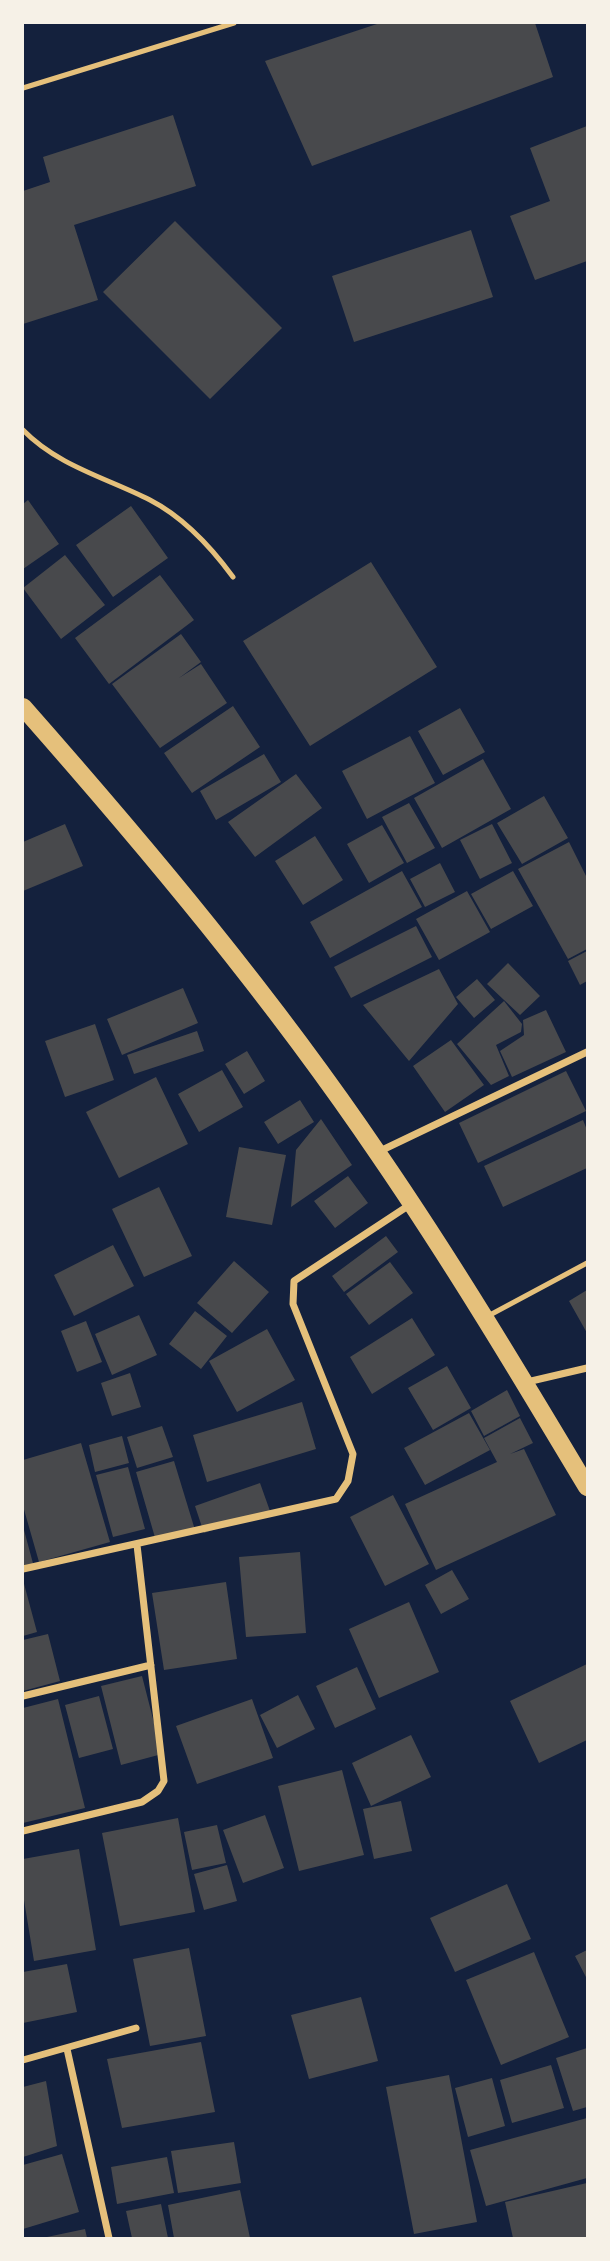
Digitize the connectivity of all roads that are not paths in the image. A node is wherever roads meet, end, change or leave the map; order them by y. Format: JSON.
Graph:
{"nodes":[{"id":1,"x":234,"y":23,"type":"edge"},
{"id":2,"x":23,"y":88,"type":"edge"},
{"id":3,"x":23,"y":430,"type":"edge"},
{"id":4,"x":233,"y":577,"type":"dead end"},
{"id":5,"x":23,"y":707,"type":"edge"},
{"id":6,"x":587,"y":1052,"type":"edge"},
{"id":7,"x":378,"y":1153,"type":"junction"},
{"id":8,"x":412,"y":1203,"type":"junction"},
{"id":9,"x":587,"y":1263,"type":"edge"},
{"id":10,"x":486,"y":1317,"type":"junction"},
{"id":11,"x":587,"y":1368,"type":"edge"},
{"id":12,"x":524,"y":1382,"type":"junction"},
{"id":13,"x":587,"y":1487,"type":"edge"},
{"id":14,"x":137,"y":1545,"type":"junction"},
{"id":15,"x":23,"y":1569,"type":"edge"},
{"id":16,"x":151,"y":1665,"type":"junction"},
{"id":17,"x":23,"y":1696,"type":"edge"},
{"id":18,"x":23,"y":1831,"type":"edge"},
{"id":19,"x":136,"y":2028,"type":"dead end"},
{"id":20,"x":68,"y":2049,"type":"junction"},
{"id":21,"x":23,"y":2060,"type":"edge"},
{"id":22,"x":109,"y":2238,"type":"edge"}],
"edges":[{"from":1,"to":2,"type":"lane"},
{"from":3,"to":4,"type":"lane"},
{"from":5,"to":7,"type":"main road"},
{"from":6,"to":7,"type":"street"},
{"from":7,"to":8,"type":"main road"},
{"from":8,"to":10,"type":"main road"},
{"from":8,"to":14,"type":"street"},
{"from":9,"to":10,"type":"lane"},
{"from":10,"to":12,"type":"main road"},
{"from":11,"to":12,"type":"street"},
{"from":12,"to":13,"type":"main road"},
{"from":14,"to":15,"type":"street"},
{"from":14,"to":16,"type":"street"},
{"from":16,"to":17,"type":"street"},
{"from":16,"to":18,"type":"street"},
{"from":19,"to":20,"type":"street"},
{"from":20,"to":21,"type":"street"},
{"from":20,"to":22,"type":"street"}]}
